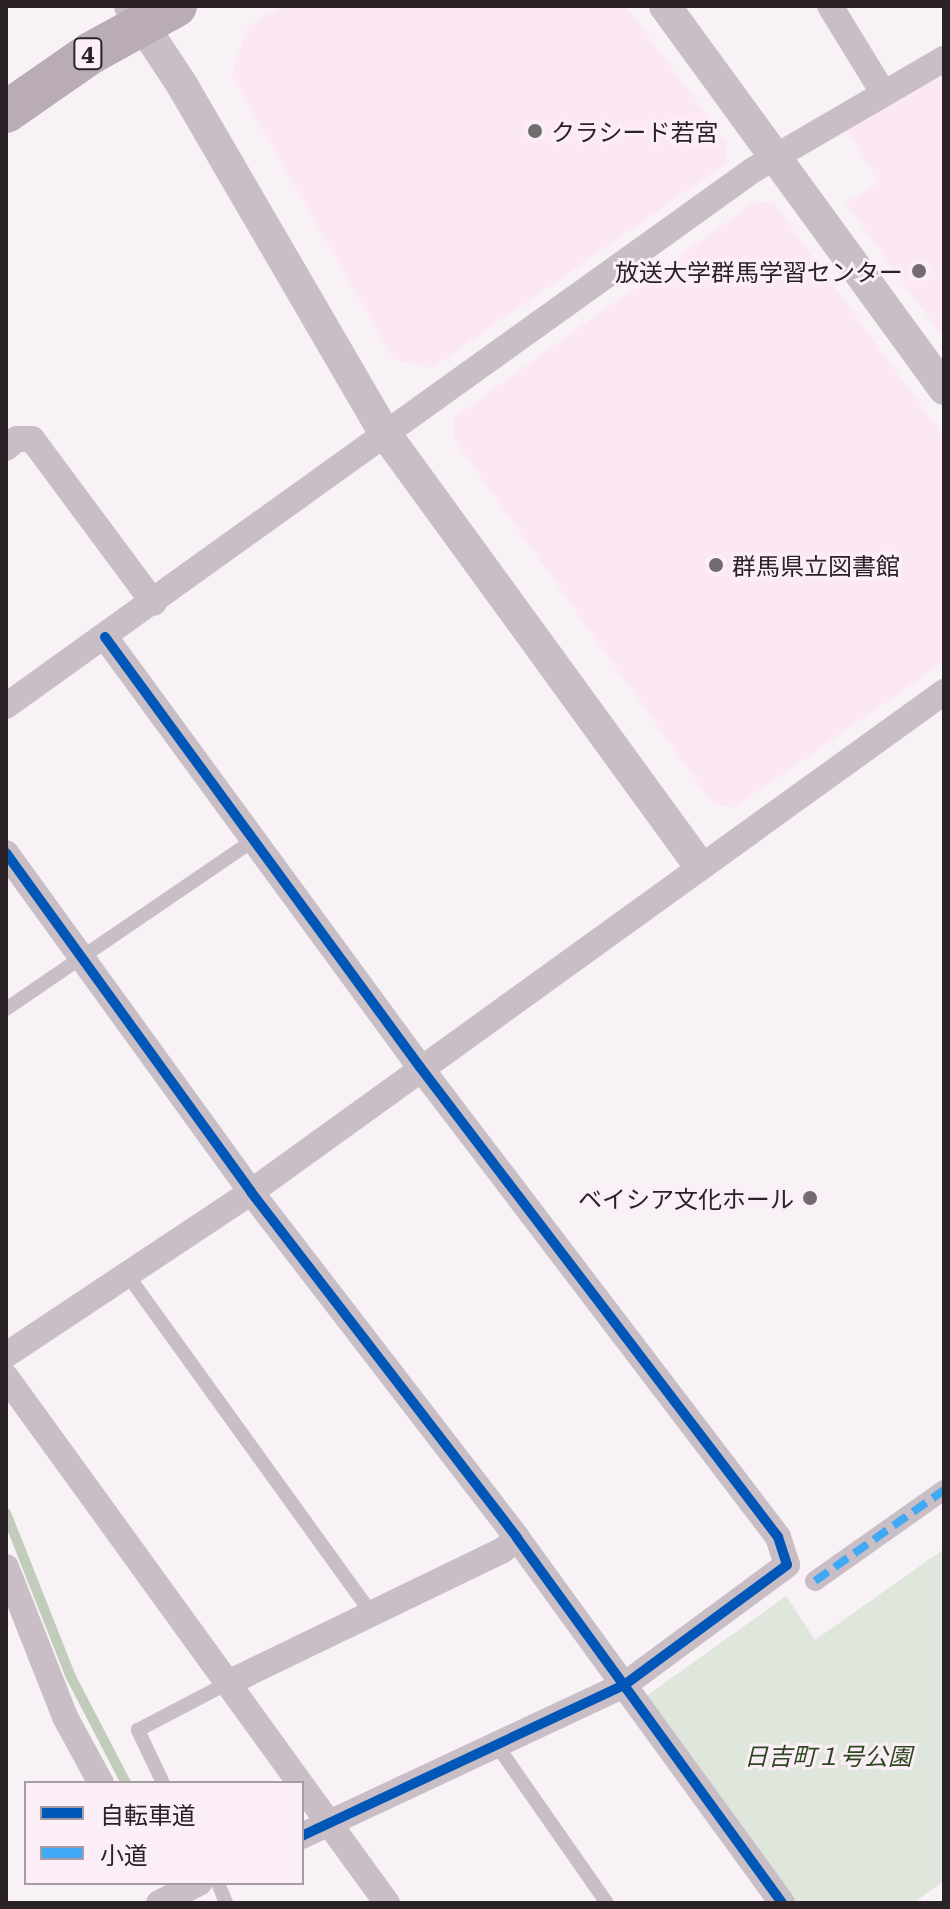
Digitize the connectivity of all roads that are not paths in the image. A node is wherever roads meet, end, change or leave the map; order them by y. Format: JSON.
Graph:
{"nodes":[{"id":1,"x":665,"y":6,"type":"edge"},
{"id":2,"x":830,"y":6,"type":"edge"},
{"id":3,"x":149,"y":12,"type":"edge"},
{"id":4,"x":944,"y":59,"type":"edge"},
{"id":5,"x":884,"y":94,"type":"junction"},
{"id":6,"x":6,"y":112,"type":"edge"},
{"id":7,"x":772,"y":159,"type":"junction"},
{"id":8,"x":944,"y":389,"type":"edge"},
{"id":9,"x":384,"y":432,"type":"junction"},
{"id":10,"x":6,"y":448,"type":"edge"},
{"id":11,"x":154,"y":603,"type":"junction"},
{"id":12,"x":105,"y":637,"type":"junction"},
{"id":13,"x":944,"y":692,"type":"edge"},
{"id":14,"x":6,"y":706,"type":"edge"},
{"id":15,"x":252,"y":841,"type":"junction"},
{"id":16,"x":6,"y":853,"type":"edge"},
{"id":17,"x":699,"y":865,"type":"junction"},
{"id":18,"x":84,"y":959,"type":"junction"},
{"id":19,"x":6,"y":1009,"type":"edge"},
{"id":20,"x":420,"y":1067,"type":"junction"},
{"id":21,"x":251,"y":1192,"type":"junction"},
{"id":22,"x":126,"y":1273,"type":"junction"},
{"id":23,"x":6,"y":1355,"type":"edge"},
{"id":24,"x":6,"y":1377,"type":"edge"},
{"id":25,"x":944,"y":1490,"type":"edge"},
{"id":26,"x":517,"y":1538,"type":"junction"},
{"id":27,"x":6,"y":1567,"type":"edge"},
{"id":28,"x":815,"y":1581,"type":"dead end"},
{"id":29,"x":371,"y":1613,"type":"junction"},
{"id":30,"x":228,"y":1683,"type":"junction"},
{"id":31,"x":624,"y":1685,"type":"junction"},
{"id":32,"x":498,"y":1747,"type":"junction"},
{"id":33,"x":100,"y":1781,"type":"edge"},
{"id":34,"x":162,"y":1781,"type":"edge"},
{"id":35,"x":299,"y":1781,"type":"edge"},
{"id":36,"x":304,"y":1788,"type":"edge"},
{"id":37,"x":330,"y":1823,"type":"junction"},
{"id":38,"x":304,"y":1835,"type":"edge"},
{"id":39,"x":387,"y":1903,"type":"edge"},
{"id":40,"x":607,"y":1903,"type":"edge"},
{"id":41,"x":782,"y":1903,"type":"edge"}],
"edges":[{"from":1,"to":7,"type":"street"},
{"from":2,"to":5,"type":"street"},
{"from":3,"to":6,"type":"main road","number":"4"},
{"from":3,"to":9,"type":"street"},
{"from":4,"to":5,"type":"street"},
{"from":5,"to":7,"type":"street"},
{"from":7,"to":8,"type":"street"},
{"from":7,"to":9,"type":"street"},
{"from":9,"to":11,"type":"street"},
{"from":9,"to":17,"type":"street"},
{"from":10,"to":11,"type":"street"},
{"from":11,"to":12,"type":"street"},
{"from":12,"to":14,"type":"street"},
{"from":12,"to":15,"type":"street"},
{"from":13,"to":17,"type":"street"},
{"from":15,"to":18,"type":"lane"},
{"from":15,"to":20,"type":"street"},
{"from":16,"to":18,"type":"street"},
{"from":17,"to":20,"type":"street"},
{"from":18,"to":19,"type":"lane"},
{"from":18,"to":21,"type":"street"},
{"from":20,"to":21,"type":"street"},
{"from":20,"to":31,"type":"street"},
{"from":21,"to":22,"type":"street"},
{"from":21,"to":26,"type":"street"},
{"from":22,"to":23,"type":"street"},
{"from":22,"to":29,"type":"lane"},
{"from":24,"to":30,"type":"street"},
{"from":25,"to":28,"type":"street"},
{"from":26,"to":29,"type":"street"},
{"from":26,"to":31,"type":"street"},
{"from":27,"to":33,"type":"street"},
{"from":29,"to":30,"type":"street"},
{"from":30,"to":34,"type":"lane"},
{"from":30,"to":35,"type":"street"},
{"from":31,"to":32,"type":"street"},
{"from":31,"to":41,"type":"street"},
{"from":32,"to":37,"type":"street"},
{"from":32,"to":40,"type":"lane"},
{"from":36,"to":37,"type":"street"},
{"from":37,"to":38,"type":"street"},
{"from":37,"to":39,"type":"street"}]}
